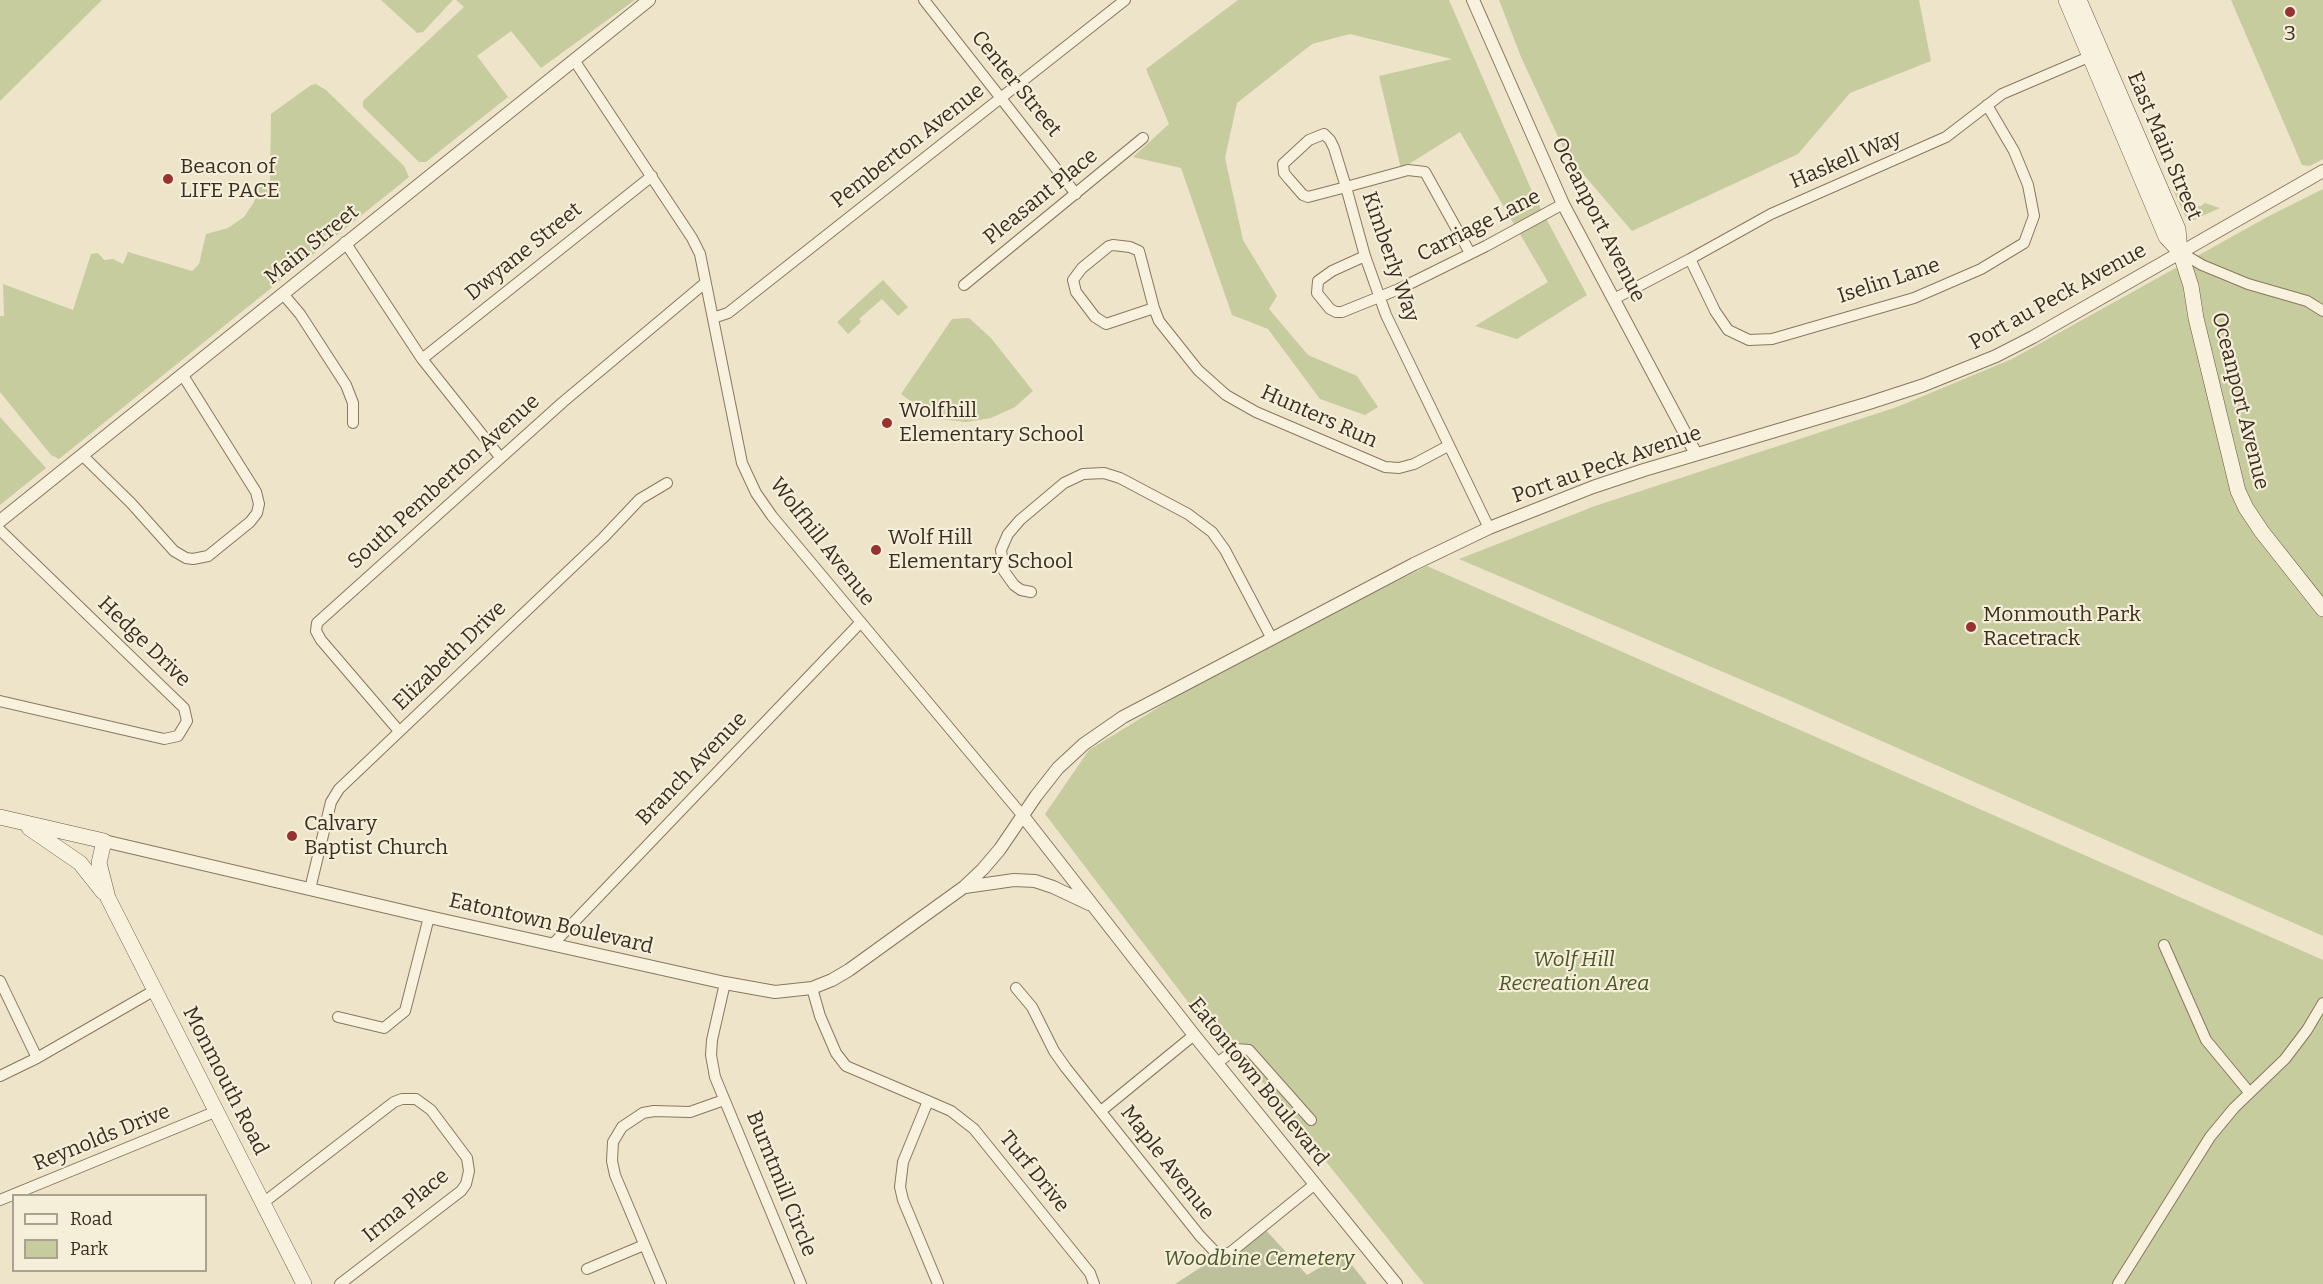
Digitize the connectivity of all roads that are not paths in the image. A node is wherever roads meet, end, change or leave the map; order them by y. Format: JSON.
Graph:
{"nodes":[{"id":1,"x":649,"y":0,"type":"edge"},
{"id":2,"x":924,"y":0,"type":"edge"},
{"id":3,"x":1125,"y":0,"type":"edge"},
{"id":4,"x":1473,"y":0,"type":"edge"},
{"id":5,"x":2066,"y":0,"type":"edge"},
{"id":6,"x":2079,"y":0,"type":"edge"},
{"id":7,"x":2091,"y":56,"type":"junction"},
{"id":8,"x":574,"y":60,"type":"junction"},
{"id":9,"x":1000,"y":98,"type":"junction"},
{"id":10,"x":1987,"y":105,"type":"junction"},
{"id":11,"x":1143,"y":138,"type":"dead end"},
{"id":12,"x":2323,"y":171,"type":"edge"},
{"id":13,"x":651,"y":176,"type":"junction"},
{"id":14,"x":1346,"y":187,"type":"junction"},
{"id":15,"x":1076,"y":194,"type":"junction"},
{"id":16,"x":1563,"y":204,"type":"junction"},
{"id":17,"x":345,"y":242,"type":"junction"},
{"id":18,"x":2180,"y":252,"type":"junction"},
{"id":19,"x":1470,"y":253,"type":"junction"},
{"id":20,"x":1365,"y":256,"type":"junction"},
{"id":21,"x":1690,"y":259,"type":"junction"},
{"id":22,"x":705,"y":283,"type":"junction"},
{"id":23,"x":964,"y":285,"type":"dead end"},
{"id":24,"x":283,"y":294,"type":"junction"},
{"id":25,"x":1380,"y":297,"type":"junction"},
{"id":26,"x":1614,"y":299,"type":"junction"},
{"id":27,"x":1154,"y":308,"type":"junction"},
{"id":28,"x":2323,"y":309,"type":"edge"},
{"id":29,"x":713,"y":318,"type":"junction"},
{"id":30,"x":422,"y":359,"type":"junction"},
{"id":31,"x":182,"y":374,"type":"junction"},
{"id":32,"x":353,"y":423,"type":"dead end"},
{"id":33,"x":1448,"y":446,"type":"junction"},
{"id":34,"x":1696,"y":454,"type":"junction"},
{"id":35,"x":82,"y":455,"type":"junction"},
{"id":36,"x":501,"y":458,"type":"junction"},
{"id":37,"x":667,"y":483,"type":"dead end"},
{"id":38,"x":0,"y":521,"type":"edge"},
{"id":39,"x":1489,"y":528,"type":"junction"},
{"id":40,"x":0,"y":530,"type":"edge"},
{"id":41,"x":1031,"y":592,"type":"dead end"},
{"id":42,"x":2323,"y":609,"type":"edge"},
{"id":43,"x":861,"y":622,"type":"junction"},
{"id":44,"x":1272,"y":639,"type":"junction"},
{"id":45,"x":0,"y":701,"type":"edge"},
{"id":46,"x":399,"y":731,"type":"junction"},
{"id":47,"x":1023,"y":816,"type":"junction"},
{"id":48,"x":0,"y":817,"type":"edge"},
{"id":49,"x":21,"y":823,"type":"junction"},
{"id":50,"x":86,"y":837,"type":"junction"},
{"id":51,"x":104,"y":841,"type":"junction"},
{"id":52,"x":80,"y":864,"type":"junction"},
{"id":53,"x":964,"y":886,"type":"junction"},
{"id":54,"x":310,"y":889,"type":"junction"},
{"id":55,"x":108,"y":898,"type":"junction"},
{"id":56,"x":1090,"y":904,"type":"junction"},
{"id":57,"x":429,"y":917,"type":"junction"},
{"id":58,"x":553,"y":944,"type":"junction"},
{"id":59,"x":2164,"y":945,"type":"dead end"},
{"id":60,"x":0,"y":981,"type":"edge"},
{"id":61,"x":725,"y":983,"type":"junction"},
{"id":62,"x":812,"y":988,"type":"junction"},
{"id":63,"x":1016,"y":988,"type":"dead end"},
{"id":64,"x":155,"y":990,"type":"junction"},
{"id":65,"x":2323,"y":1003,"type":"edge"},
{"id":66,"x":338,"y":1017,"type":"dead end"},
{"id":67,"x":1194,"y":1035,"type":"junction"},
{"id":68,"x":37,"y":1058,"type":"junction"},
{"id":69,"x":1217,"y":1064,"type":"junction"},
{"id":70,"x":0,"y":1076,"type":"edge"},
{"id":71,"x":2249,"y":1092,"type":"junction"},
{"id":72,"x":724,"y":1100,"type":"junction"},
{"id":73,"x":928,"y":1101,"type":"junction"},
{"id":74,"x":217,"y":1111,"type":"junction"},
{"id":75,"x":1101,"y":1111,"type":"junction"},
{"id":76,"x":1311,"y":1120,"type":"dead end"},
{"id":77,"x":1315,"y":1184,"type":"junction"},
{"id":78,"x":15,"y":1194,"type":"edge"},
{"id":79,"x":263,"y":1203,"type":"junction"},
{"id":80,"x":644,"y":1245,"type":"junction"},
{"id":81,"x":587,"y":1269,"type":"dead end"},
{"id":82,"x":304,"y":1284,"type":"edge"},
{"id":83,"x":340,"y":1284,"type":"edge"},
{"id":84,"x":661,"y":1284,"type":"edge"},
{"id":85,"x":801,"y":1284,"type":"edge"},
{"id":86,"x":939,"y":1284,"type":"edge"},
{"id":87,"x":1094,"y":1284,"type":"edge"},
{"id":88,"x":1396,"y":1284,"type":"edge"},
{"id":89,"x":2118,"y":1284,"type":"edge"}],
"edges":[{"from":1,"to":8,"type":"street","name":"Main Street"},
{"from":2,"to":9,"type":"street","name":"Center Street"},
{"from":3,"to":9,"type":"street","name":"Pemberton Avenue"},
{"from":4,"to":16,"type":"street","name":"Oceanport Avenue"},
{"from":5,"to":7,"type":"main road","name":"East Main Street"},
{"from":6,"to":18,"type":"main road","name":"East Main Street"},
{"from":7,"to":10,"type":"street","name":"Haskell Way"},
{"from":7,"to":18,"type":"main road","name":"East Main Street"},
{"from":8,"to":13,"type":"street","name":"Wolfhill Avenue"},
{"from":8,"to":17,"type":"street","name":"Main Street"},
{"from":9,"to":15,"type":"street","name":"Center Street"},
{"from":9,"to":29,"type":"street","name":"Pemberton Avenue"},
{"from":10,"to":21,"type":"street","name":"Haskell Way"},
{"from":10,"to":21,"type":"street","name":"Iselin Lane"},
{"from":11,"to":15,"type":"street","name":"Pleasant Place"},
{"from":12,"to":18,"type":"street","name":"Port au Peck Avenue"},
{"from":13,"to":22,"type":"street","name":"Wolfhill Avenue"},
{"from":13,"to":30,"type":"street","name":"Dwyane Street"},
{"from":14,"to":14,"type":"street"},
{"from":14,"to":19,"type":"street","name":"Kimberly Way"},
{"from":14,"to":20,"type":"street","name":"Kimberly Way"},
{"from":15,"to":23,"type":"street","name":"Pleasant Place"},
{"from":16,"to":19,"type":"street","name":"Carriage Lane"},
{"from":16,"to":26,"type":"street","name":"Oceanport Avenue"},
{"from":17,"to":24,"type":"street","name":"Main Street"},
{"from":17,"to":30,"type":"street"},
{"from":18,"to":28,"type":"street"},
{"from":18,"to":34,"type":"street","name":"Port au Peck Avenue"},
{"from":18,"to":42,"type":"main road","name":"Oceanport Avenue"},
{"from":19,"to":25,"type":"street","name":"Carriage Lane"},
{"from":20,"to":25,"type":"street","name":"Kimberly Way"},
{"from":20,"to":25,"type":"street","name":"Carriage Lane"},
{"from":21,"to":26,"type":"street","name":"Haskell Way"},
{"from":22,"to":29,"type":"street","name":"Wolfhill Avenue"},
{"from":22,"to":36,"type":"street","name":"South Pemberton Avenue"},
{"from":24,"to":31,"type":"street","name":"Main Street"},
{"from":24,"to":32,"type":"street"},
{"from":25,"to":33,"type":"street","name":"Kimberly Way"},
{"from":26,"to":34,"type":"street","name":"Oceanport Avenue"},
{"from":27,"to":27,"type":"street"},
{"from":27,"to":33,"type":"street","name":"Hunters Run"},
{"from":29,"to":43,"type":"street","name":"Wolfhill Avenue"},
{"from":30,"to":36,"type":"street"},
{"from":31,"to":35,"type":"street","name":"Main Street"},
{"from":31,"to":35,"type":"street"},
{"from":33,"to":39,"type":"street","name":"Kimberly Way"},
{"from":34,"to":39,"type":"street","name":"Port au Peck Avenue"},
{"from":35,"to":38,"type":"street","name":"Main Street"},
{"from":36,"to":46,"type":"street","name":"South Pemberton Avenue"},
{"from":37,"to":46,"type":"street","name":"Elizabeth Drive"},
{"from":39,"to":44,"type":"street","name":"Port au Peck Avenue"},
{"from":40,"to":45,"type":"street","name":"Hedge Drive"},
{"from":41,"to":44,"type":"street"},
{"from":43,"to":47,"type":"street","name":"Wolfhill Avenue"},
{"from":43,"to":58,"type":"street","name":"Branch Avenue"},
{"from":44,"to":47,"type":"street","name":"Port au Peck Avenue"},
{"from":46,"to":54,"type":"street","name":"Elizabeth Drive"},
{"from":47,"to":53,"type":"street","name":"Port au Peck Avenue"},
{"from":47,"to":56,"type":"street","name":"Wolfhill Avenue"},
{"from":48,"to":49,"type":"main road"},
{"from":49,"to":50,"type":"main road"},
{"from":49,"to":52,"type":"main road","name":"Monmouth Road"},
{"from":50,"to":51,"type":"main road"},
{"from":50,"to":52,"type":"main road"},
{"from":51,"to":54,"type":"street","name":"Eatontown Boulevard"},
{"from":51,"to":55,"type":"main road","name":"Monmouth Road"},
{"from":52,"to":55,"type":"main road","name":"Monmouth Road"},
{"from":53,"to":56,"type":"street"},
{"from":53,"to":62,"type":"street","name":"Eatontown Boulevard"},
{"from":54,"to":57,"type":"street","name":"Eatontown Boulevard"},
{"from":55,"to":64,"type":"main road","name":"Monmouth Road"},
{"from":56,"to":67,"type":"street","name":"Eatontown Boulevard"},
{"from":57,"to":58,"type":"street","name":"Eatontown Boulevard"},
{"from":57,"to":66,"type":"street"},
{"from":58,"to":61,"type":"street","name":"Eatontown Boulevard"},
{"from":59,"to":71,"type":"street"},
{"from":60,"to":68,"type":"street"},
{"from":61,"to":62,"type":"street","name":"Eatontown Boulevard"},
{"from":61,"to":72,"type":"street","name":"Burntmill Circle"},
{"from":62,"to":73,"type":"street","name":"Turf Drive"},
{"from":63,"to":75,"type":"street"},
{"from":64,"to":68,"type":"street"},
{"from":64,"to":74,"type":"main road","name":"Monmouth Road"},
{"from":65,"to":71,"type":"street"},
{"from":67,"to":69,"type":"street","name":"Eatontown Boulevard"},
{"from":67,"to":75,"type":"street"},
{"from":68,"to":70,"type":"street"},
{"from":69,"to":76,"type":"street"},
{"from":69,"to":77,"type":"street","name":"Eatontown Boulevard"},
{"from":71,"to":89,"type":"street"},
{"from":72,"to":80,"type":"street","name":"Burntmill Circle"},
{"from":72,"to":85,"type":"street","name":"Burntmill Circle"},
{"from":73,"to":86,"type":"street"},
{"from":73,"to":87,"type":"street","name":"Turf Drive"},
{"from":74,"to":78,"type":"street","name":"Reynolds Drive"},
{"from":74,"to":79,"type":"main road","name":"Monmouth Road"},
{"from":75,"to":77,"type":"street","name":"Maple Avenue"},
{"from":77,"to":88,"type":"street","name":"Eatontown Boulevard"},
{"from":79,"to":82,"type":"main road","name":"Monmouth Road"},
{"from":79,"to":83,"type":"street","name":"Irma Place"},
{"from":80,"to":81,"type":"street"},
{"from":80,"to":84,"type":"street","name":"Burntmill Circle"}]}
